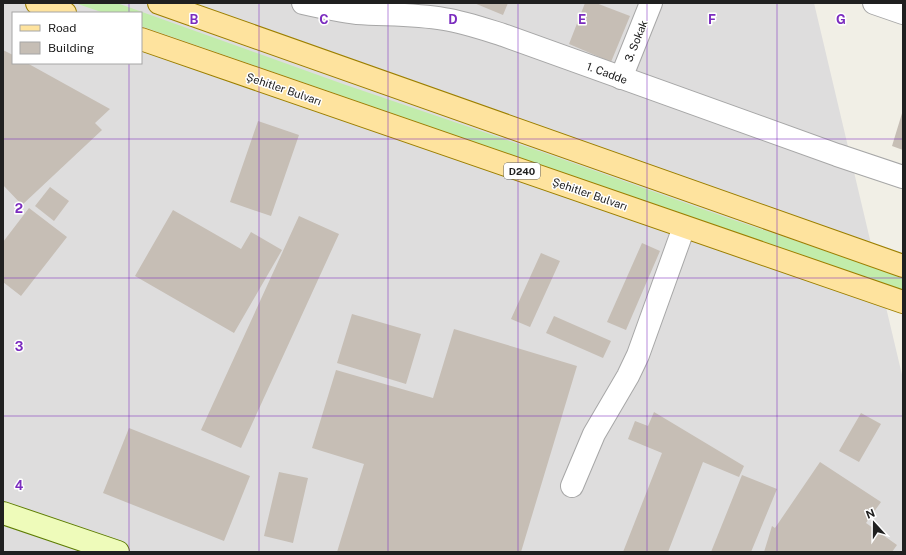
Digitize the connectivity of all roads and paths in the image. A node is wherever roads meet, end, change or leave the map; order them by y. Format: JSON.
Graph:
{"nodes":[{"id":1,"x":37,"y":3,"type":"edge"},
{"id":2,"x":158,"y":3,"type":"edge"},
{"id":3,"x":303,"y":3,"type":"edge"},
{"id":4,"x":651,"y":3,"type":"edge"},
{"id":5,"x":874,"y":3,"type":"edge"},
{"id":6,"x":62,"y":12,"type":"edge"},
{"id":7,"x":903,"y":13,"type":"edge"},
{"id":8,"x":142,"y":39,"type":"edge"},
{"id":9,"x":621,"y":78,"type":"junction"},
{"id":10,"x":903,"y":177,"type":"edge"},
{"id":11,"x":684,"y":227,"type":"junction"},
{"id":12,"x":903,"y":266,"type":"edge"},
{"id":13,"x":903,"y":302,"type":"edge"},
{"id":14,"x":572,"y":486,"type":"dead end"},
{"id":15,"x":3,"y":513,"type":"edge"},
{"id":16,"x":118,"y":552,"type":"edge"}],
"edges":[{"from":1,"to":6,"type":"main road"},
{"from":2,"to":12,"type":"main road"},
{"from":3,"to":9,"type":"street","name":"1. Cadde"},
{"from":4,"to":9,"type":"street","name":"3. Sokak"},
{"from":5,"to":7,"type":"street"},
{"from":8,"to":11,"type":"main road","name":"Şehitler Bulvarı","number":"D240"},
{"from":9,"to":10,"type":"street","name":"1. Cadde"},
{"from":11,"to":13,"type":"main road","name":"Şehitler Bulvarı","number":"D240"},
{"from":11,"to":14,"type":"street"},
{"from":15,"to":16,"type":"main road"}]}
